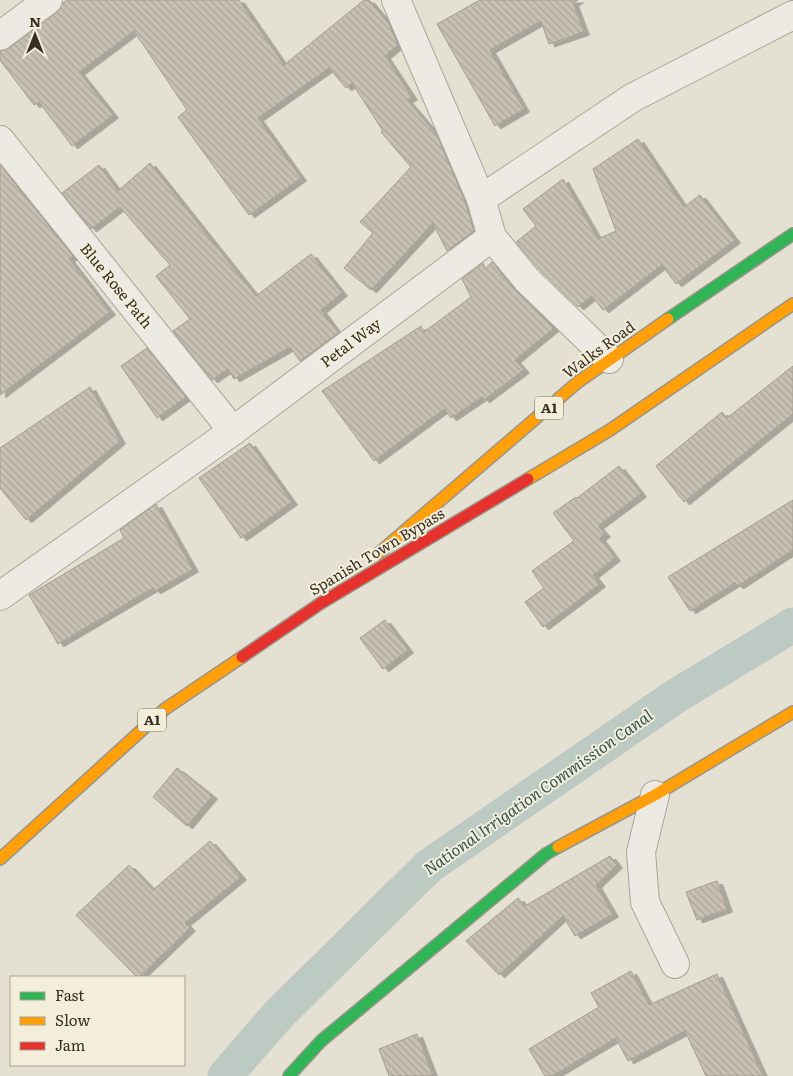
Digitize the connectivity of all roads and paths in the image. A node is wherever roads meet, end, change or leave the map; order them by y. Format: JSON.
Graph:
{"nodes":[{"id":1,"x":48,"y":0,"type":"edge"},
{"id":2,"x":396,"y":0,"type":"edge"},
{"id":3,"x":793,"y":15,"type":"edge"},
{"id":4,"x":0,"y":36,"type":"edge"},
{"id":5,"x":0,"y":140,"type":"edge"},
{"id":6,"x":481,"y":199,"type":"junction"},
{"id":7,"x":793,"y":234,"type":"edge"},
{"id":8,"x":492,"y":237,"type":"junction"},
{"id":9,"x":793,"y":304,"type":"edge"},
{"id":10,"x":609,"y":359,"type":"junction"},
{"id":11,"x":232,"y":431,"type":"junction"},
{"id":12,"x":0,"y":596,"type":"edge"},
{"id":13,"x":321,"y":603,"type":"junction"},
{"id":14,"x":793,"y":712,"type":"edge"},
{"id":15,"x":655,"y":795,"type":"junction"},
{"id":16,"x":0,"y":859,"type":"edge"},
{"id":17,"x":675,"y":964,"type":"dead end"},
{"id":18,"x":289,"y":1076,"type":"edge"}],
"edges":[{"from":1,"to":4,"type":"street"},
{"from":2,"to":6,"type":"street"},
{"from":3,"to":6,"type":"street"},
{"from":5,"to":11,"type":"street","name":"Blue Rose Path"},
{"from":6,"to":8,"type":"street"},
{"from":7,"to":10,"type":"main road","name":"Walks Road","number":"A1"},
{"from":8,"to":10,"type":"street"},
{"from":8,"to":11,"type":"street","name":"Petal Way"},
{"from":9,"to":13,"type":"main road","name":"Spanish Town Bypass","number":"A1"},
{"from":10,"to":13,"type":"main road","name":"Walks Road","number":"A1"},
{"from":11,"to":12,"type":"street","name":"Petal Way"},
{"from":13,"to":16,"type":"main road","name":"Spanish Town Bypass","number":"A1"},
{"from":14,"to":15,"type":"main road"},
{"from":15,"to":17,"type":"street"},
{"from":15,"to":18,"type":"main road"}]}
